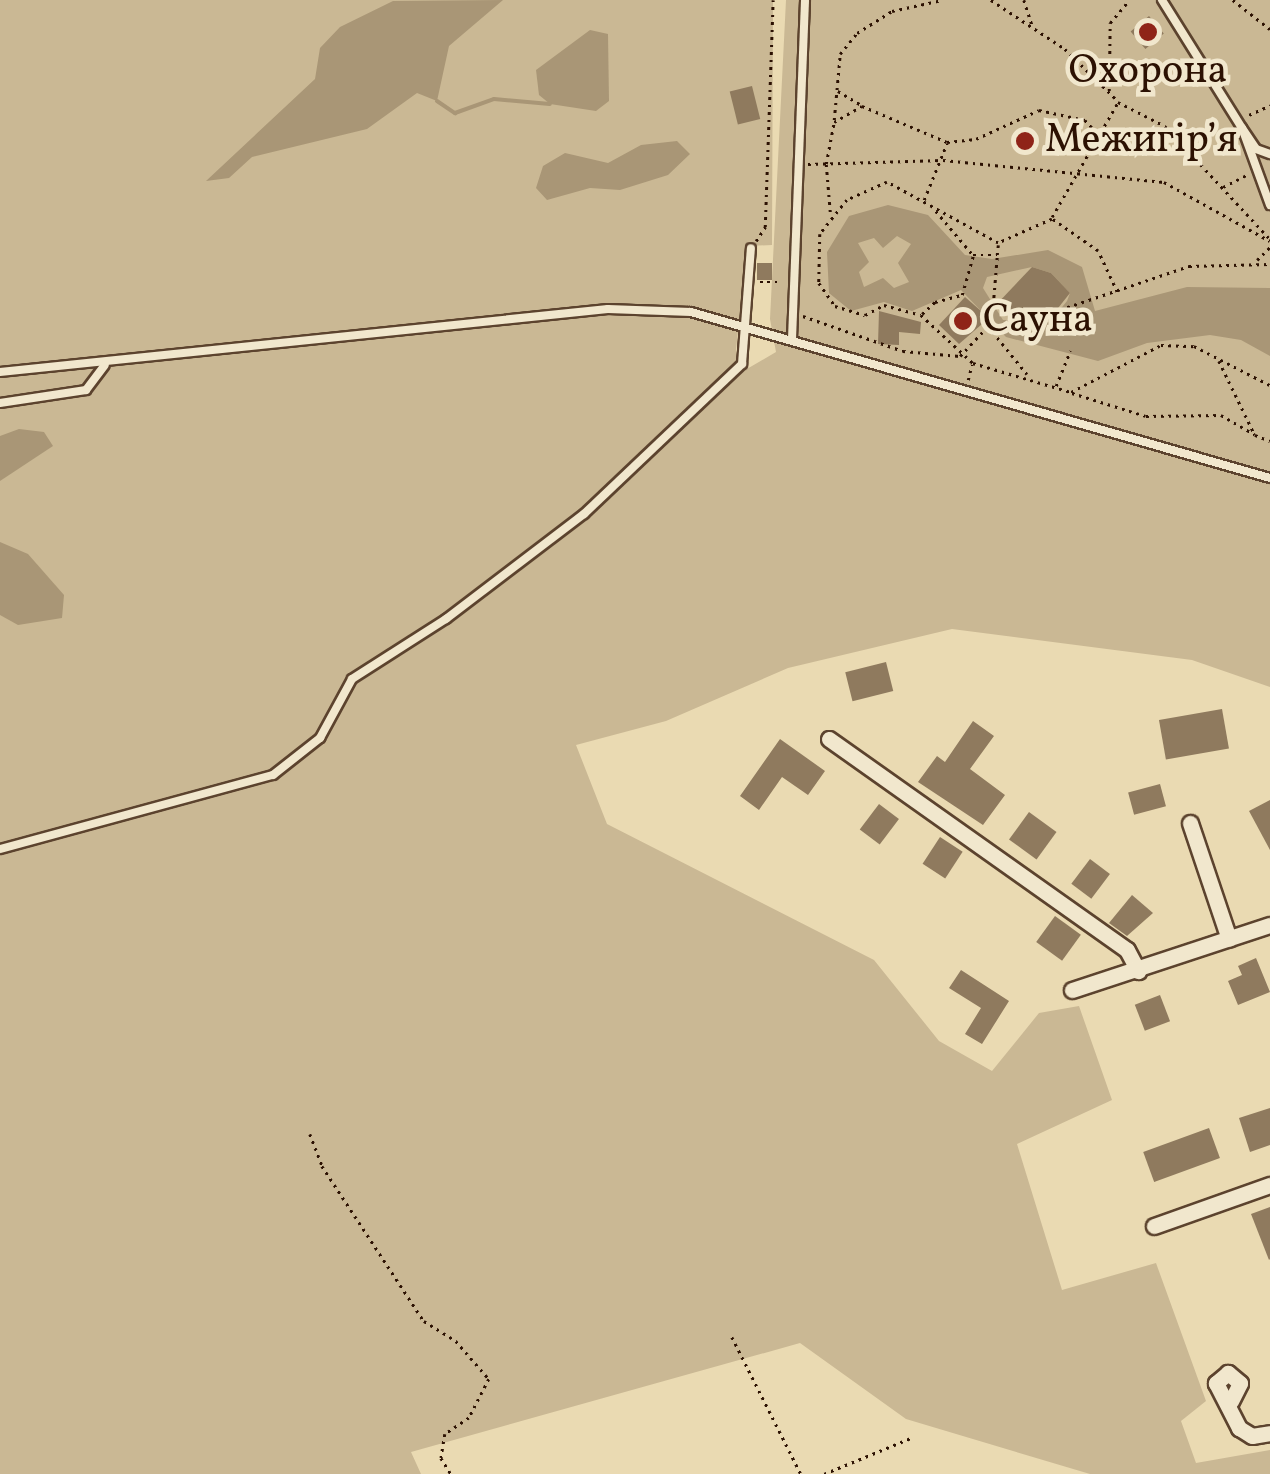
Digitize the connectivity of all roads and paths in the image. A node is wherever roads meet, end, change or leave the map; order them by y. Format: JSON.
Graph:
{"nodes":[{"id":1,"x":774,"y":0,"type":"edge"},
{"id":2,"x":805,"y":0,"type":"edge"},
{"id":3,"x":942,"y":0,"type":"edge"},
{"id":4,"x":991,"y":0,"type":"edge"},
{"id":5,"x":1024,"y":0,"type":"edge"},
{"id":6,"x":1129,"y":0,"type":"edge"},
{"id":7,"x":1162,"y":0,"type":"edge"},
{"id":8,"x":1234,"y":0,"type":"edge"},
{"id":9,"x":1032,"y":27,"type":"junction"},
{"id":10,"x":1270,"y":29,"type":"edge"},
{"id":11,"x":836,"y":90,"type":"junction"},
{"id":12,"x":1109,"y":92,"type":"junction"},
{"id":13,"x":1118,"y":102,"type":"junction"},
{"id":14,"x":1270,"y":105,"type":"edge"},
{"id":15,"x":862,"y":106,"type":"junction"},
{"id":16,"x":834,"y":122,"type":"junction"},
{"id":17,"x":1240,"y":124,"type":"junction"},
{"id":18,"x":1097,"y":133,"type":"junction"},
{"id":19,"x":947,"y":142,"type":"junction"},
{"id":20,"x":1270,"y":154,"type":"edge"},
{"id":21,"x":943,"y":160,"type":"junction"},
{"id":22,"x":798,"y":164,"type":"junction"},
{"id":23,"x":826,"y":164,"type":"junction"},
{"id":24,"x":1254,"y":171,"type":"junction"},
{"id":25,"x":1080,"y":174,"type":"junction"},
{"id":26,"x":1222,"y":187,"type":"junction"},
{"id":27,"x":924,"y":200,"type":"junction"},
{"id":28,"x":1270,"y":205,"type":"edge"},
{"id":29,"x":934,"y":208,"type":"junction"},
{"id":30,"x":830,"y":214,"type":"junction"},
{"id":31,"x":1052,"y":219,"type":"junction"},
{"id":32,"x":1270,"y":240,"type":"edge"},
{"id":33,"x":998,"y":243,"type":"junction"},
{"id":34,"x":1270,"y":247,"type":"edge"},
{"id":35,"x":751,"y":248,"type":"joint"},
{"id":36,"x":997,"y":254,"type":"junction"},
{"id":37,"x":973,"y":255,"type":"junction"},
{"id":38,"x":1255,"y":262,"type":"junction"},
{"id":39,"x":1270,"y":264,"type":"edge"},
{"id":40,"x":749,"y":282,"type":"junction"},
{"id":41,"x":794,"y":282,"type":"junction"},
{"id":42,"x":1117,"y":292,"type":"junction"},
{"id":43,"x":793,"y":308,"type":"junction"},
{"id":44,"x":985,"y":312,"type":"dead end"},
{"id":45,"x":1052,"y":312,"type":"dead end"},
{"id":46,"x":921,"y":315,"type":"junction"},
{"id":47,"x":748,"y":327,"type":"junction"},
{"id":48,"x":792,"y":339,"type":"junction"},
{"id":49,"x":1070,"y":351,"type":"dead end"},
{"id":50,"x":960,"y":356,"type":"junction"},
{"id":51,"x":1218,"y":360,"type":"junction"},
{"id":52,"x":973,"y":362,"type":"junction"},
{"id":53,"x":104,"y":365,"type":"junction"},
{"id":54,"x":0,"y":372,"type":"edge"},
{"id":55,"x":1028,"y":375,"type":"junction"},
{"id":56,"x":1270,"y":385,"type":"edge"},
{"id":57,"x":1056,"y":386,"type":"junction"},
{"id":58,"x":964,"y":392,"type":"junction"},
{"id":59,"x":1071,"y":392,"type":"junction"},
{"id":60,"x":0,"y":403,"type":"edge"},
{"id":61,"x":1255,"y":434,"type":"junction"},
{"id":62,"x":1270,"y":442,"type":"edge"},
{"id":63,"x":1270,"y":478,"type":"edge"},
{"id":64,"x":829,"y":740,"type":"dead end"},
{"id":65,"x":1190,"y":823,"type":"dead end"},
{"id":66,"x":0,"y":849,"type":"edge"},
{"id":67,"x":1270,"y":925,"type":"edge"},
{"id":68,"x":1229,"y":939,"type":"junction"},
{"id":69,"x":1138,"y":971,"type":"junction"},
{"id":70,"x":1072,"y":990,"type":"dead end"},
{"id":71,"x":310,"y":1134,"type":"dead end"},
{"id":72,"x":1270,"y":1185,"type":"edge"},
{"id":73,"x":1154,"y":1226,"type":"dead end"},
{"id":74,"x":732,"y":1337,"type":"dead end"},
{"id":75,"x":1231,"y":1401,"type":"dead end"},
{"id":76,"x":1270,"y":1433,"type":"edge"},
{"id":77,"x":911,"y":1438,"type":"dead end"},
{"id":78,"x":452,"y":1474,"type":"edge"},
{"id":79,"x":801,"y":1474,"type":"edge"},
{"id":80,"x":824,"y":1474,"type":"edge"}],
"edges":[{"from":1,"to":35,"type":"path"},
{"from":2,"to":22,"type":"lane"},
{"from":3,"to":11,"type":"path"},
{"from":4,"to":9,"type":"path"},
{"from":5,"to":9,"type":"path"},
{"from":6,"to":12,"type":"path"},
{"from":7,"to":17,"type":"lane"},
{"from":8,"to":10,"type":"path"},
{"from":9,"to":12,"type":"path"},
{"from":11,"to":15,"type":"path"},
{"from":11,"to":16,"type":"path"},
{"from":12,"to":13,"type":"path"},
{"from":13,"to":18,"type":"path"},
{"from":13,"to":26,"type":"path"},
{"from":14,"to":17,"type":"path"},
{"from":15,"to":16,"type":"path"},
{"from":15,"to":19,"type":"path"},
{"from":16,"to":23,"type":"path"},
{"from":17,"to":20,"type":"lane"},
{"from":17,"to":24,"type":"lane"},
{"from":18,"to":19,"type":"path"},
{"from":18,"to":25,"type":"path"},
{"from":19,"to":21,"type":"path"},
{"from":21,"to":23,"type":"path"},
{"from":21,"to":25,"type":"path"},
{"from":21,"to":27,"type":"path"},
{"from":22,"to":23,"type":"path"},
{"from":22,"to":41,"type":"lane"},
{"from":23,"to":30,"type":"path"},
{"from":24,"to":26,"type":"path"},
{"from":24,"to":28,"type":"lane"},
{"from":25,"to":31,"type":"path"},
{"from":25,"to":32,"type":"path"},
{"from":26,"to":32,"type":"path"},
{"from":27,"to":29,"type":"path"},
{"from":27,"to":30,"type":"path"},
{"from":29,"to":33,"type":"path"},
{"from":29,"to":37,"type":"path"},
{"from":30,"to":46,"type":"path"},
{"from":31,"to":33,"type":"path"},
{"from":31,"to":42,"type":"path"},
{"from":33,"to":36,"type":"path"},
{"from":34,"to":38,"type":"path"},
{"from":35,"to":40,"type":"lane"},
{"from":36,"to":37,"type":"path"},
{"from":36,"to":44,"type":"path"},
{"from":37,"to":46,"type":"path"},
{"from":38,"to":39,"type":"path"},
{"from":38,"to":42,"type":"path"},
{"from":40,"to":41,"type":"path"},
{"from":40,"to":47,"type":"lane"},
{"from":41,"to":43,"type":"lane"},
{"from":42,"to":45,"type":"path"},
{"from":43,"to":48,"type":"lane"},
{"from":43,"to":50,"type":"path"},
{"from":46,"to":50,"type":"path"},
{"from":47,"to":48,"type":"lane"},
{"from":47,"to":53,"type":"lane"},
{"from":47,"to":66,"type":"lane"},
{"from":48,"to":58,"type":"lane"},
{"from":49,"to":57,"type":"path"},
{"from":50,"to":52,"type":"path"},
{"from":50,"to":55,"type":"path"},
{"from":51,"to":56,"type":"path"},
{"from":51,"to":59,"type":"path"},
{"from":51,"to":61,"type":"path"},
{"from":52,"to":55,"type":"path"},
{"from":52,"to":58,"type":"path"},
{"from":53,"to":54,"type":"lane"},
{"from":53,"to":60,"type":"lane"},
{"from":55,"to":57,"type":"path"},
{"from":57,"to":59,"type":"path"},
{"from":58,"to":63,"type":"lane"},
{"from":59,"to":61,"type":"path"},
{"from":61,"to":62,"type":"path"},
{"from":64,"to":69,"type":"street"},
{"from":65,"to":68,"type":"street"},
{"from":67,"to":68,"type":"street"},
{"from":68,"to":69,"type":"street"},
{"from":69,"to":70,"type":"street"},
{"from":71,"to":78,"type":"path"},
{"from":72,"to":73,"type":"street"},
{"from":74,"to":79,"type":"path"},
{"from":75,"to":76,"type":"street"},
{"from":77,"to":80,"type":"path"}]}
